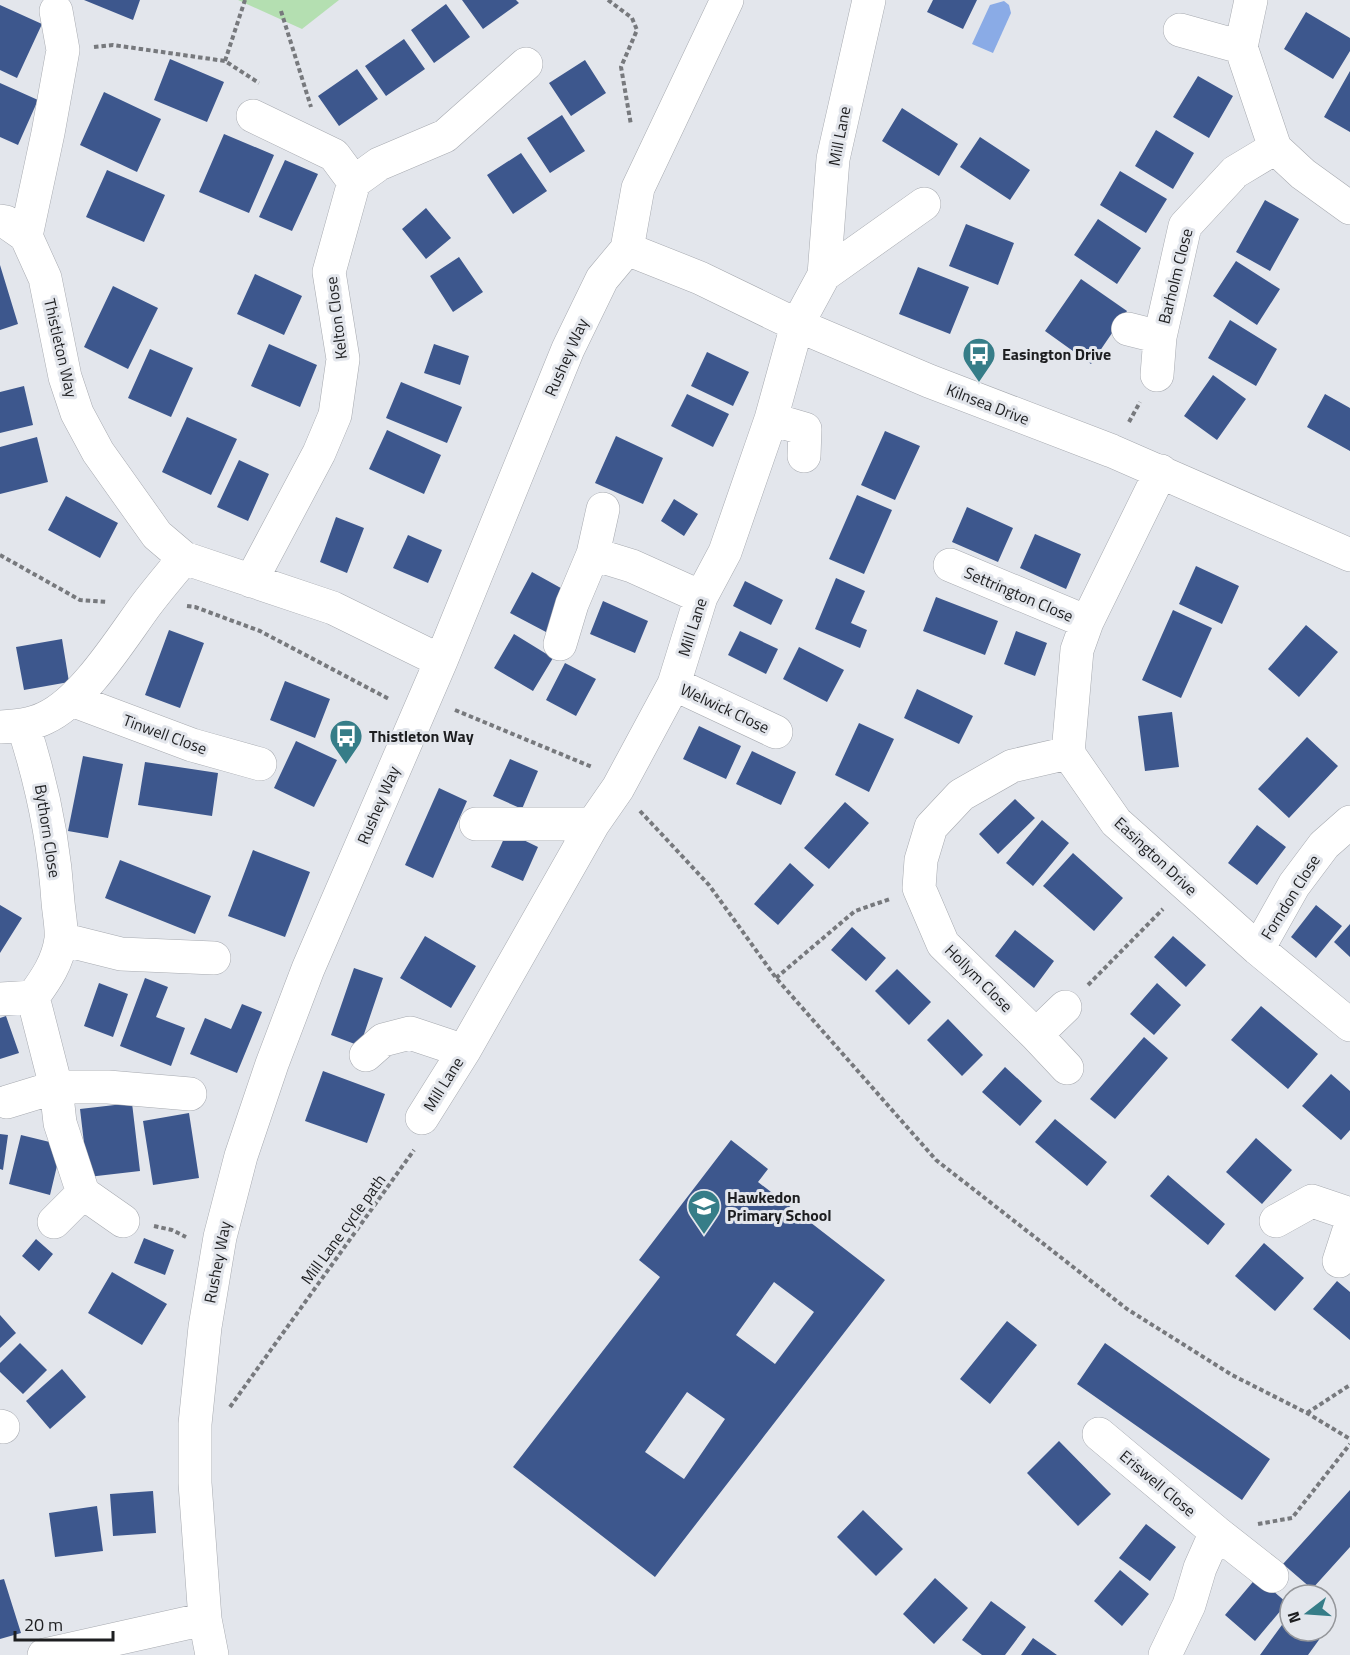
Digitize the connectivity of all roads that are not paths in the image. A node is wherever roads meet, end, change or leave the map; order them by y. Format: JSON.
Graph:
{"nodes":[{"id":1,"x":727,"y":0,"type":"edge"},
{"id":2,"x":869,"y":0,"type":"edge"},
{"id":3,"x":1251,"y":0,"type":"edge"},
{"id":4,"x":56,"y":11,"type":"dead end"},
{"id":5,"x":1180,"y":30,"type":"dead end"},
{"id":6,"x":1241,"y":47,"type":"junction"},
{"id":7,"x":526,"y":64,"type":"dead end"},
{"id":8,"x":253,"y":116,"type":"dead end"},
{"id":9,"x":1275,"y":148,"type":"junction"},
{"id":10,"x":354,"y":182,"type":"junction"},
{"id":11,"x":924,"y":204,"type":"dead end"},
{"id":12,"x":1350,"y":207,"type":"edge"},
{"id":13,"x":13,"y":228,"type":"edge"},
{"id":14,"x":627,"y":249,"type":"junction"},
{"id":15,"x":824,"y":275,"type":"junction"},
{"id":16,"x":797,"y":326,"type":"junction"},
{"id":17,"x":1128,"y":329,"type":"dead end"},
{"id":18,"x":1161,"y":337,"type":"junction"},
{"id":19,"x":1157,"y":375,"type":"road end"},
{"id":20,"x":771,"y":419,"type":"junction"},
{"id":21,"x":804,"y":456,"type":"dead end"},
{"id":22,"x":1161,"y":471,"type":"junction"},
{"id":23,"x":603,"y":509,"type":"dead end"},
{"id":24,"x":593,"y":554,"type":"junction"},
{"id":25,"x":1350,"y":555,"type":"edge"},
{"id":26,"x":184,"y":558,"type":"junction"},
{"id":27,"x":950,"y":565,"type":"dead end"},
{"id":28,"x":252,"y":581,"type":"junction"},
{"id":29,"x":701,"y":597,"type":"junction"},
{"id":30,"x":1087,"y":622,"type":"junction"},
{"id":31,"x":560,"y":644,"type":"dead end"},
{"id":32,"x":441,"y":662,"type":"junction"},
{"id":33,"x":674,"y":684,"type":"junction"},
{"id":34,"x":72,"y":700,"type":"junction"},
{"id":35,"x":12,"y":726,"type":"edge"},
{"id":36,"x":776,"y":732,"type":"dead end"},
{"id":37,"x":1068,"y":753,"type":"junction"},
{"id":38,"x":260,"y":764,"type":"dead end"},
{"id":39,"x":1350,"y":822,"type":"edge"},
{"id":40,"x":476,"y":824,"type":"dead end"},
{"id":41,"x":592,"y":824,"type":"junction"},
{"id":42,"x":61,"y":939,"type":"junction"},
{"id":43,"x":1258,"y":949,"type":"junction"},
{"id":44,"x":214,"y":958,"type":"dead end"},
{"id":45,"x":33,"y":997,"type":"junction"},
{"id":46,"x":0,"y":999,"type":"edge"},
{"id":47,"x":1065,"y":1007,"type":"road end"},
{"id":48,"x":1350,"y":1025,"type":"edge"},
{"id":49,"x":1036,"y":1035,"type":"junction"},
{"id":50,"x":464,"y":1051,"type":"junction"},
{"id":51,"x":366,"y":1055,"type":"dead end"},
{"id":52,"x":1066,"y":1068,"type":"dead end"},
{"id":53,"x":56,"y":1087,"type":"junction"},
{"id":54,"x":190,"y":1094,"type":"dead end"},
{"id":55,"x":7,"y":1102,"type":"dead end"},
{"id":56,"x":422,"y":1129,"type":"road end"},
{"id":57,"x":83,"y":1192,"type":"junction"},
{"id":58,"x":1350,"y":1214,"type":"edge"},
{"id":59,"x":123,"y":1221,"type":"road end"},
{"id":60,"x":1276,"y":1221,"type":"dead end"},
{"id":61,"x":54,"y":1222,"type":"dead end"},
{"id":62,"x":1350,"y":1227,"type":"edge"},
{"id":63,"x":1339,"y":1261,"type":"dead end"},
{"id":64,"x":1099,"y":1434,"type":"dead end"},
{"id":65,"x":1216,"y":1532,"type":"junction"},
{"id":66,"x":1272,"y":1576,"type":"dead end"},
{"id":67,"x":205,"y":1620,"type":"junction"},
{"id":68,"x":44,"y":1655,"type":"edge"},
{"id":69,"x":212,"y":1655,"type":"edge"},
{"id":70,"x":1165,"y":1655,"type":"edge"}],
"edges":[{"from":1,"to":14,"type":"street","name":"Rushey Way"},
{"from":2,"to":15,"type":"street","name":"Mill Lane"},
{"from":3,"to":6,"type":"street"},
{"from":4,"to":13,"type":"street","name":"Thistleton Way"},
{"from":5,"to":6,"type":"street"},
{"from":6,"to":9,"type":"street"},
{"from":7,"to":10,"type":"street"},
{"from":8,"to":10,"type":"street"},
{"from":9,"to":12,"type":"street"},
{"from":9,"to":18,"type":"street","name":"Barholm Close"},
{"from":10,"to":28,"type":"street","name":"Kelton Close"},
{"from":11,"to":15,"type":"street","name":"Mill Lane"},
{"from":13,"to":26,"type":"street","name":"Thistleton Way"},
{"from":14,"to":16,"type":"street","name":"Kilnsea Drive"},
{"from":14,"to":32,"type":"street","name":"Rushey Way"},
{"from":15,"to":16,"type":"street","name":"Mill Lane"},
{"from":16,"to":20,"type":"street","name":"Mill Lane"},
{"from":16,"to":22,"type":"street","name":"Kilnsea Drive"},
{"from":17,"to":18,"type":"street","name":"Barholm Close"},
{"from":18,"to":19,"type":"street","name":"Barholm Close"},
{"from":20,"to":21,"type":"street"},
{"from":20,"to":29,"type":"street","name":"Mill Lane"},
{"from":22,"to":25,"type":"street","name":"Kilnsea Drive"},
{"from":22,"to":30,"type":"street"},
{"from":23,"to":24,"type":"street"},
{"from":24,"to":29,"type":"street"},
{"from":24,"to":31,"type":"street"},
{"from":26,"to":28,"type":"street","name":"Thistleton Way"},
{"from":26,"to":34,"type":"street"},
{"from":27,"to":30,"type":"street","name":"Settrington Close"},
{"from":28,"to":32,"type":"street","name":"Thistleton Way"},
{"from":29,"to":33,"type":"street","name":"Mill Lane"},
{"from":30,"to":37,"type":"street"},
{"from":32,"to":67,"type":"street","name":"Rushey Way"},
{"from":33,"to":36,"type":"street","name":"Welwick Close"},
{"from":33,"to":41,"type":"street","name":"Mill Lane"},
{"from":34,"to":35,"type":"street"},
{"from":34,"to":38,"type":"street","name":"Tinwell Close"},
{"from":35,"to":42,"type":"street","name":"Bythorn Close"},
{"from":37,"to":43,"type":"street","name":"Easington Drive"},
{"from":37,"to":49,"type":"street","name":"Hollym Close"},
{"from":39,"to":43,"type":"street","name":"Forndon Close"},
{"from":40,"to":41,"type":"street"},
{"from":41,"to":50,"type":"street","name":"Mill Lane"},
{"from":42,"to":44,"type":"street"},
{"from":42,"to":45,"type":"street","name":"Bythorn Close"},
{"from":43,"to":48,"type":"street","name":"Easington Drive"},
{"from":45,"to":46,"type":"street"},
{"from":45,"to":53,"type":"street"},
{"from":47,"to":49,"type":"street"},
{"from":49,"to":52,"type":"street","name":"Hollym Close"},
{"from":50,"to":51,"type":"street","name":"Mill Lane"},
{"from":50,"to":56,"type":"street","name":"Mill Lane"},
{"from":53,"to":54,"type":"street"},
{"from":53,"to":55,"type":"street"},
{"from":53,"to":57,"type":"street"},
{"from":57,"to":59,"type":"street"},
{"from":57,"to":61,"type":"street"},
{"from":58,"to":60,"type":"street"},
{"from":62,"to":63,"type":"street"},
{"from":64,"to":65,"type":"street","name":"Eriswell Close"},
{"from":65,"to":66,"type":"street","name":"Eriswell Close"},
{"from":65,"to":70,"type":"street"},
{"from":67,"to":68,"type":"street"},
{"from":67,"to":69,"type":"street","name":"Rushey Way"}]}
